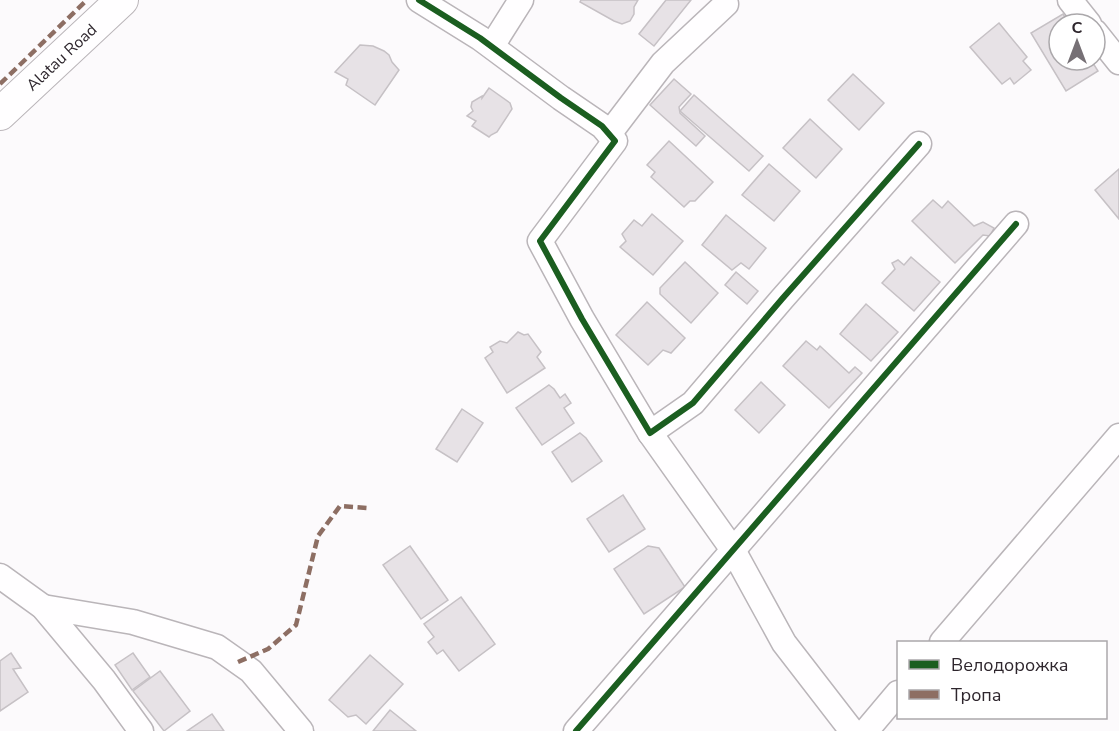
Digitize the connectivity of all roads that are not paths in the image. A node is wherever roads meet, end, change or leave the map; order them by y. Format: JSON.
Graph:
{"nodes":[{"id":1,"x":122,"y":0,"type":"edge"},
{"id":2,"x":419,"y":0,"type":"edge"},
{"id":3,"x":521,"y":0,"type":"edge"},
{"id":4,"x":1070,"y":0,"type":"edge"},
{"id":5,"x":726,"y":4,"type":"dead end"},
{"id":6,"x":1080,"y":12,"type":"edge"},
{"id":7,"x":492,"y":46,"type":"junction"},
{"id":8,"x":1107,"y":47,"type":"edge"},
{"id":9,"x":1119,"y":62,"type":"edge"},
{"id":10,"x":0,"y":114,"type":"edge"},
{"id":11,"x":609,"y":134,"type":"junction"},
{"id":12,"x":919,"y":144,"type":"dead end"},
{"id":13,"x":1016,"y":224,"type":"dead end"},
{"id":14,"x":650,"y":433,"type":"junction"},
{"id":15,"x":1119,"y":436,"type":"edge"},
{"id":16,"x":733,"y":550,"type":"junction"},
{"id":17,"x":0,"y":576,"type":"edge"},
{"id":18,"x":43,"y":607,"type":"junction"},
{"id":19,"x":943,"y":641,"type":"edge"},
{"id":20,"x":897,"y":694,"type":"edge"},
{"id":21,"x":141,"y":731,"type":"edge"},
{"id":22,"x":301,"y":731,"type":"edge"},
{"id":23,"x":576,"y":731,"type":"edge"},
{"id":24,"x":852,"y":731,"type":"edge"},
{"id":25,"x":866,"y":731,"type":"edge"}],
"edges":[{"from":1,"to":10,"type":"main road","name":"Alatau Road"},
{"from":2,"to":7,"type":"street"},
{"from":3,"to":7,"type":"street"},
{"from":4,"to":6,"type":"street"},
{"from":5,"to":11,"type":"street"},
{"from":7,"to":11,"type":"street"},
{"from":8,"to":9,"type":"street"},
{"from":11,"to":14,"type":"street"},
{"from":12,"to":14,"type":"street"},
{"from":13,"to":16,"type":"street"},
{"from":14,"to":16,"type":"street"},
{"from":15,"to":19,"type":"street"},
{"from":16,"to":23,"type":"street"},
{"from":16,"to":24,"type":"street"},
{"from":17,"to":18,"type":"street"},
{"from":18,"to":21,"type":"street"},
{"from":18,"to":22,"type":"street"},
{"from":20,"to":25,"type":"street"}]}
